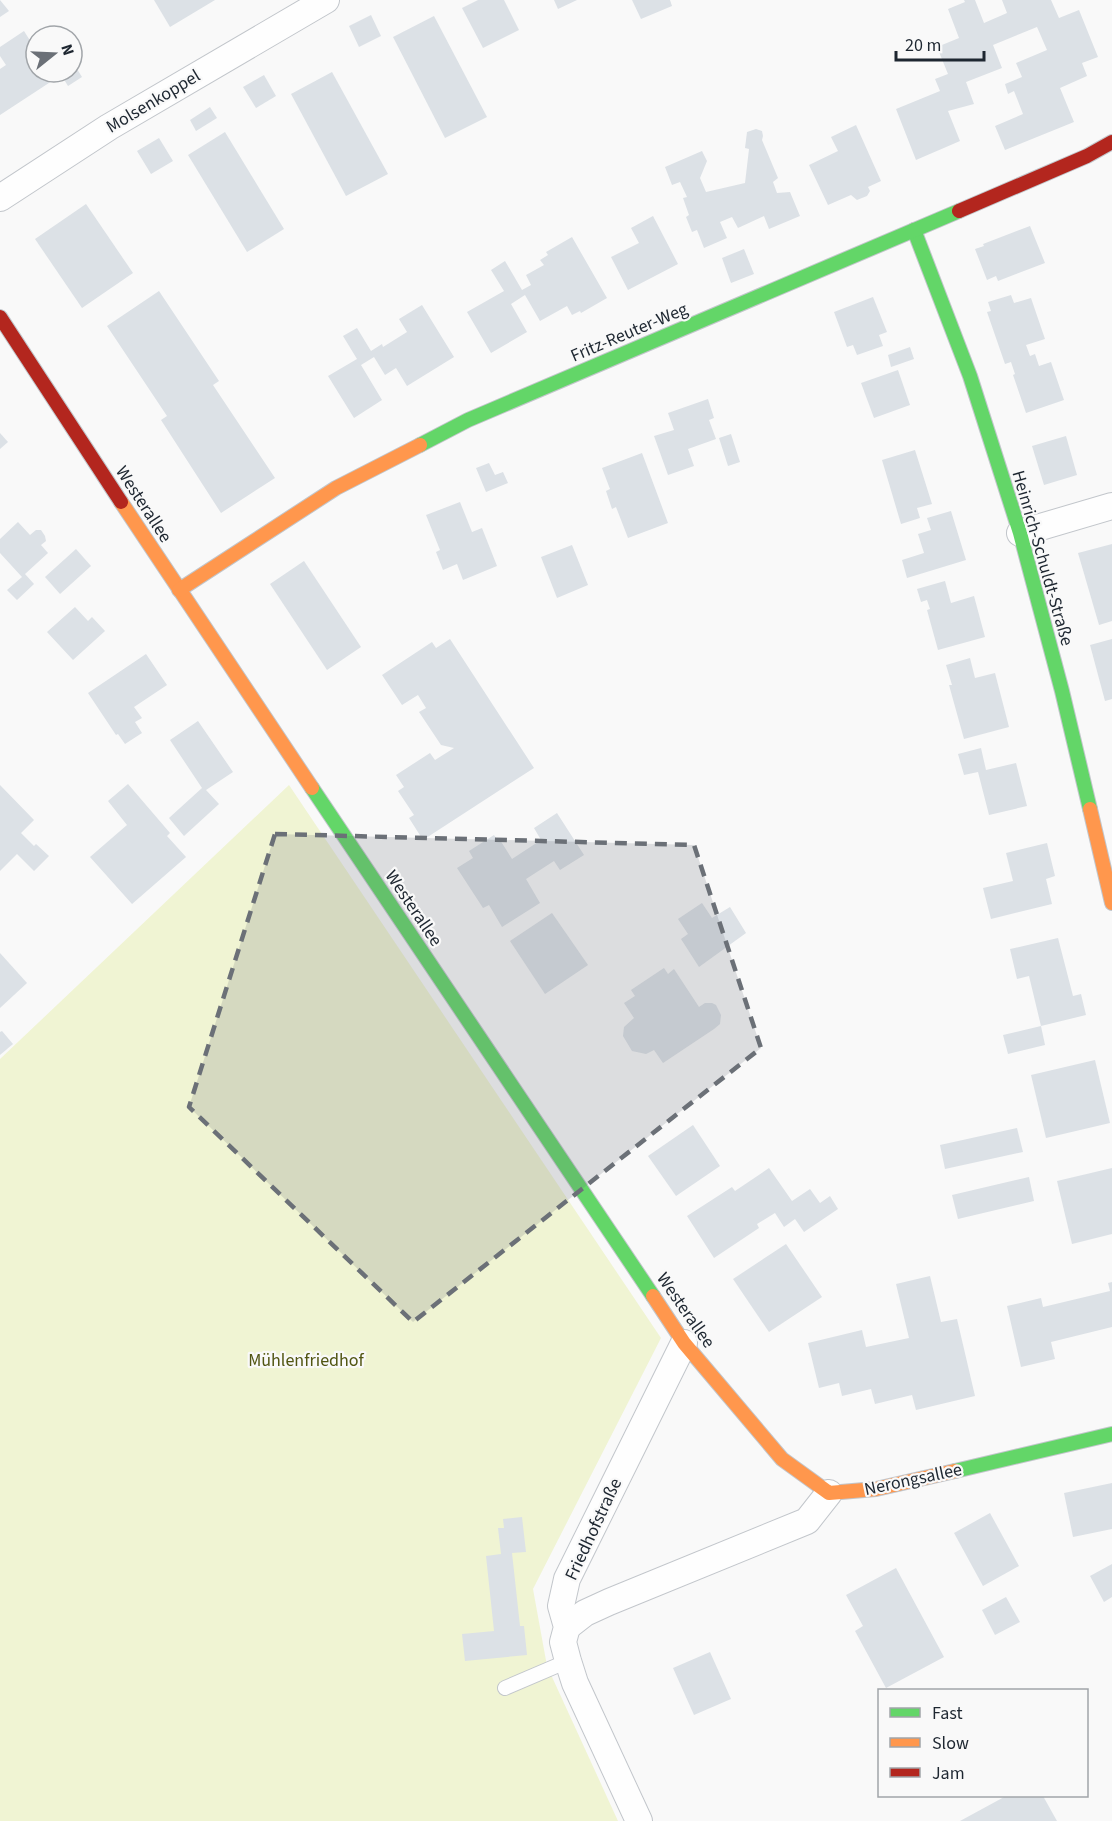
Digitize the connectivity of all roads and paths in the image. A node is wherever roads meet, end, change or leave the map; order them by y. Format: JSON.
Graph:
{"nodes":[{"id":1,"x":314,"y":3,"type":"edge"},
{"id":2,"x":1112,"y":142,"type":"edge"},
{"id":3,"x":0,"y":198,"type":"edge"},
{"id":4,"x":914,"y":230,"type":"junction"},
{"id":5,"x":0,"y":317,"type":"edge"},
{"id":6,"x":1112,"y":506,"type":"edge"},
{"id":7,"x":1020,"y":533,"type":"junction"},
{"id":8,"x":179,"y":590,"type":"junction"},
{"id":9,"x":1104,"y":836,"type":"edge"},
{"id":10,"x":1112,"y":903,"type":"edge"},
{"id":11,"x":684,"y":1343,"type":"junction"},
{"id":12,"x":1112,"y":1434,"type":"edge"},
{"id":13,"x":829,"y":1493,"type":"junction"},
{"id":14,"x":567,"y":1627,"type":"junction"},
{"id":15,"x":568,"y":1661,"type":"junction"},
{"id":16,"x":505,"y":1688,"type":"dead end"},
{"id":17,"x":639,"y":1821,"type":"edge"}],
"edges":[{"from":1,"to":3,"type":"street","name":"Molsenkoppel"},
{"from":2,"to":4,"type":"street","name":"Fritz-Reuter-Weg"},
{"from":4,"to":7,"type":"street","name":"Heinrich-Schuldt-Straße"},
{"from":4,"to":8,"type":"street","name":"Fritz-Reuter-Weg"},
{"from":5,"to":8,"type":"street","name":"Westerallee"},
{"from":6,"to":7,"type":"street"},
{"from":7,"to":9,"type":"street","name":"Heinrich-Schuldt-Straße"},
{"from":8,"to":11,"type":"street","name":"Westerallee"},
{"from":9,"to":10,"type":"street","name":"Heinrich-Schuldt-Straße"},
{"from":11,"to":13,"type":"street","name":"Westerallee"},
{"from":11,"to":14,"type":"street","name":"Friedhofstraße"},
{"from":12,"to":13,"type":"street","name":"Nerongsallee"},
{"from":13,"to":14,"type":"street"},
{"from":14,"to":15,"type":"street","name":"Friedhofstraße"},
{"from":15,"to":16,"type":"lane"},
{"from":15,"to":17,"type":"street","name":"Friedhofstraße"}]}
